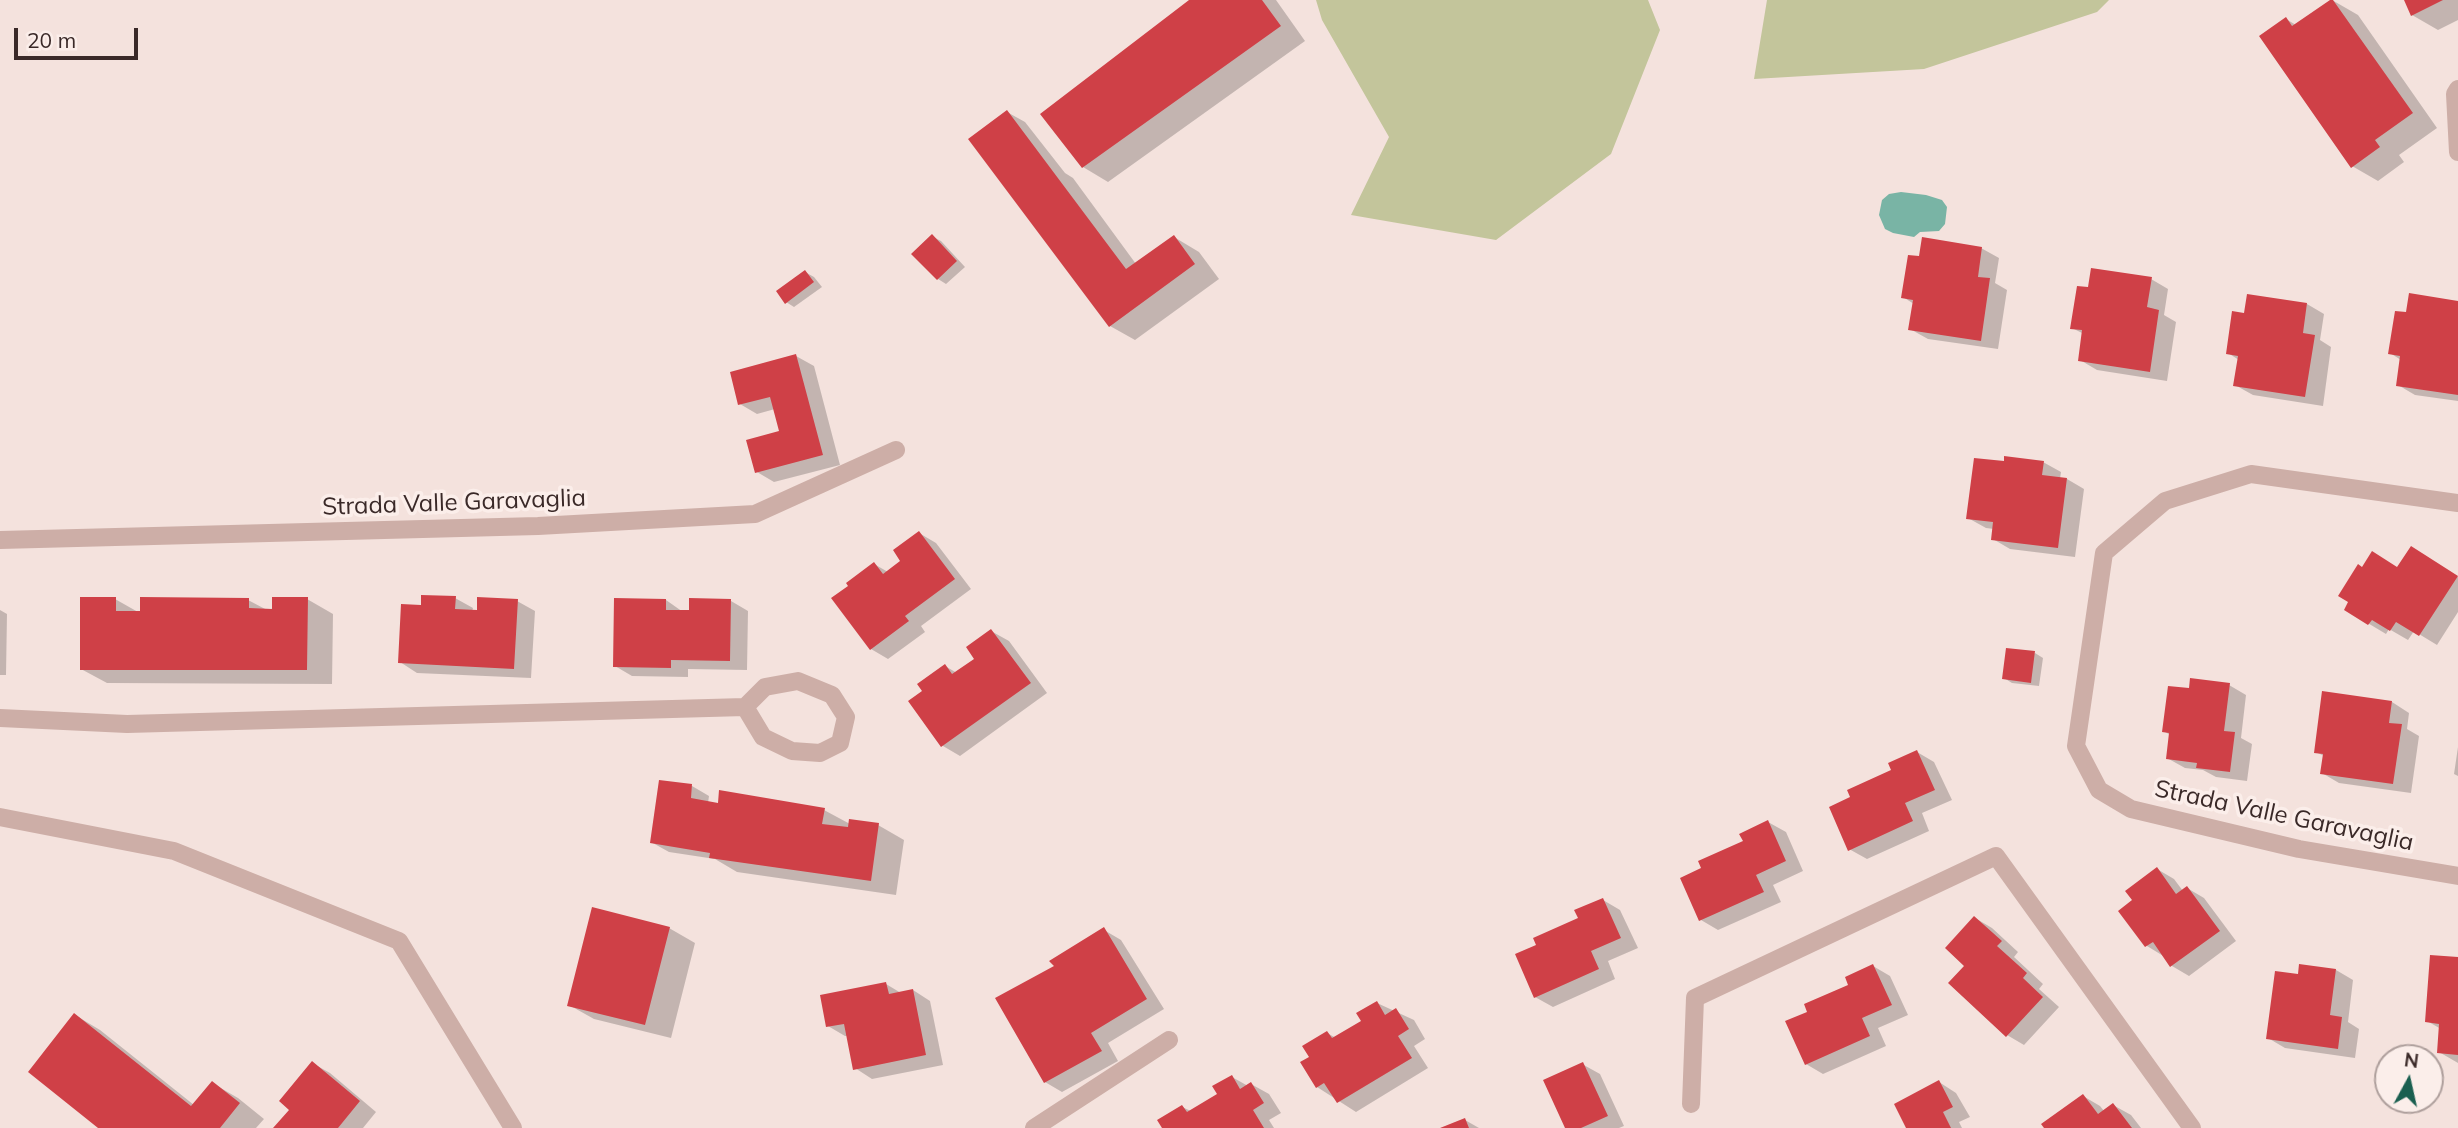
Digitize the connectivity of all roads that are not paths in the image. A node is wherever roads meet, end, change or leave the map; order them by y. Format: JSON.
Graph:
{"nodes":[{"id":1,"x":2458,"y":89,"type":"edge"},
{"id":2,"x":2458,"y":152,"type":"edge"},
{"id":3,"x":896,"y":450,"type":"dead end"},
{"id":4,"x":2458,"y":503,"type":"edge"},
{"id":5,"x":0,"y":540,"type":"edge"},
{"id":6,"x":745,"y":707,"type":"junction"},
{"id":7,"x":0,"y":718,"type":"edge"},
{"id":8,"x":0,"y":817,"type":"edge"},
{"id":9,"x":2458,"y":876,"type":"edge"},
{"id":10,"x":1169,"y":1040,"type":"dead end"},
{"id":11,"x":1691,"y":1104,"type":"dead end"},
{"id":12,"x":513,"y":1128,"type":"edge"},
{"id":13,"x":1034,"y":1128,"type":"edge"},
{"id":14,"x":2192,"y":1128,"type":"edge"}],
"edges":[{"from":1,"to":2,"type":"street"},
{"from":3,"to":5,"type":"street","name":"Strada Valle Garavaglia"},
{"from":4,"to":9,"type":"street","name":"Strada Valle Garavaglia"},
{"from":6,"to":6,"type":"street"},
{"from":6,"to":7,"type":"street"},
{"from":8,"to":12,"type":"street"},
{"from":10,"to":13,"type":"street"},
{"from":11,"to":14,"type":"street"}]}
